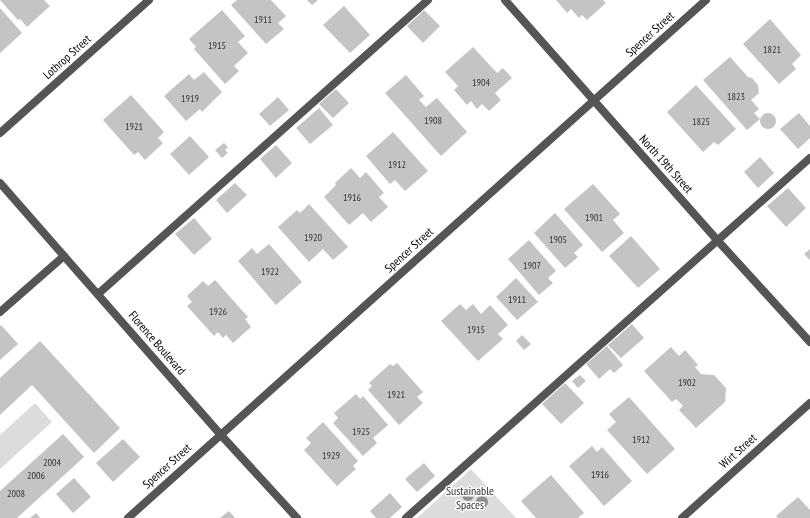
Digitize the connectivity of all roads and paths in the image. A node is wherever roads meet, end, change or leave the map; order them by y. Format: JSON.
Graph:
{"nodes":[{"id":1,"x":149,"y":0,"type":"edge"},
{"id":2,"x":428,"y":0,"type":"edge"},
{"id":3,"x":504,"y":0,"type":"edge"},
{"id":4,"x":706,"y":0,"type":"edge"},
{"id":5,"x":594,"y":101,"type":"junction"},
{"id":6,"x":0,"y":133,"type":"edge"},
{"id":7,"x":810,"y":158,"type":"edge"},
{"id":8,"x":0,"y":183,"type":"edge"},
{"id":9,"x":718,"y":241,"type":"junction"},
{"id":10,"x":64,"y":256,"type":"junction"},
{"id":11,"x":98,"y":294,"type":"junction"},
{"id":12,"x":0,"y":312,"type":"edge"},
{"id":13,"x":810,"y":342,"type":"edge"},
{"id":14,"x":810,"y":403,"type":"edge"},
{"id":15,"x":220,"y":434,"type":"junction"},
{"id":16,"x":128,"y":518,"type":"edge"},
{"id":17,"x":297,"y":518,"type":"edge"},
{"id":18,"x":406,"y":518,"type":"edge"},
{"id":19,"x":682,"y":518,"type":"edge"}],
"edges":[{"from":1,"to":6,"type":"street","name":"Lothrop Street"},
{"from":2,"to":11,"type":"street"},
{"from":3,"to":5,"type":"street","name":"North 19th Street"},
{"from":4,"to":5,"type":"street","name":"Spencer Street"},
{"from":5,"to":9,"type":"street","name":"North 19th Street"},
{"from":5,"to":15,"type":"street","name":"Spencer Street"},
{"from":7,"to":9,"type":"street"},
{"from":8,"to":10,"type":"street","name":"Florence Boulevard"},
{"from":9,"to":13,"type":"street","name":"North 19th Street"},
{"from":9,"to":18,"type":"street"},
{"from":10,"to":11,"type":"street","name":"Florence Boulevard"},
{"from":10,"to":12,"type":"street"},
{"from":11,"to":15,"type":"street","name":"Florence Boulevard"},
{"from":14,"to":19,"type":"street","name":"Wirt Street"},
{"from":15,"to":16,"type":"street","name":"Spencer Street"},
{"from":15,"to":17,"type":"street","name":"Florence Boulevard"}]}
